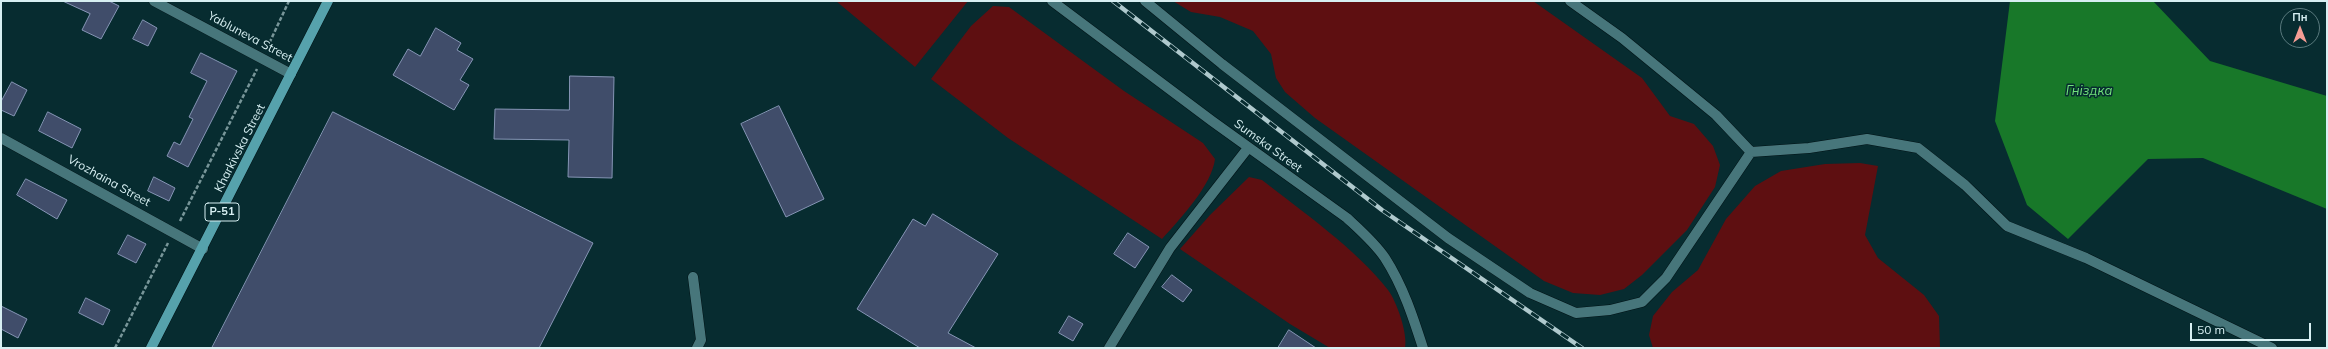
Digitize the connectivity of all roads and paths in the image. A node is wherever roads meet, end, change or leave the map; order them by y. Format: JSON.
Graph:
{"nodes":[{"id":1,"x":154,"y":1,"type":"edge"},
{"id":2,"x":289,"y":1,"type":"edge"},
{"id":3,"x":328,"y":1,"type":"edge"},
{"id":4,"x":1052,"y":1,"type":"edge"},
{"id":5,"x":1145,"y":1,"type":"edge"},
{"id":6,"x":1570,"y":1,"type":"edge"},
{"id":7,"x":262,"y":59,"type":"junction"},
{"id":8,"x":291,"y":74,"type":"junction"},
{"id":9,"x":1,"y":138,"type":"edge"},
{"id":10,"x":1248,"y":148,"type":"junction"},
{"id":11,"x":1751,"y":152,"type":"junction"},
{"id":12,"x":174,"y":232,"type":"junction"},
{"id":13,"x":203,"y":248,"type":"junction"},
{"id":14,"x":693,"y":277,"type":"dead end"},
{"id":15,"x":115,"y":348,"type":"edge"},
{"id":16,"x":151,"y":348,"type":"edge"},
{"id":17,"x":697,"y":348,"type":"edge"},
{"id":18,"x":1109,"y":348,"type":"edge"},
{"id":19,"x":1423,"y":348,"type":"edge"},
{"id":20,"x":2272,"y":348,"type":"edge"}],
"edges":[{"from":1,"to":7,"type":"street","name":"Yabluneva Street"},
{"from":2,"to":7,"type":"path"},
{"from":3,"to":8,"type":"main road","name":"Kharkivska Street","number":"Р-51"},
{"from":4,"to":10,"type":"street","name":"Sumska Street"},
{"from":5,"to":11,"type":"street"},
{"from":6,"to":11,"type":"street"},
{"from":7,"to":8,"type":"street","name":"Yabluneva Street"},
{"from":7,"to":12,"type":"path"},
{"from":8,"to":13,"type":"main road","name":"Kharkivska Street","number":"Р-51"},
{"from":9,"to":12,"type":"street","name":"Vrozhaina Street"},
{"from":10,"to":18,"type":"street"},
{"from":10,"to":19,"type":"street","name":"Sumska Street"},
{"from":11,"to":20,"type":"street"},
{"from":12,"to":13,"type":"street","name":"Vrozhaina Street"},
{"from":12,"to":15,"type":"path"},
{"from":13,"to":16,"type":"main road","name":"Kharkivska Street","number":"Р-51"},
{"from":14,"to":17,"type":"street"}]}
